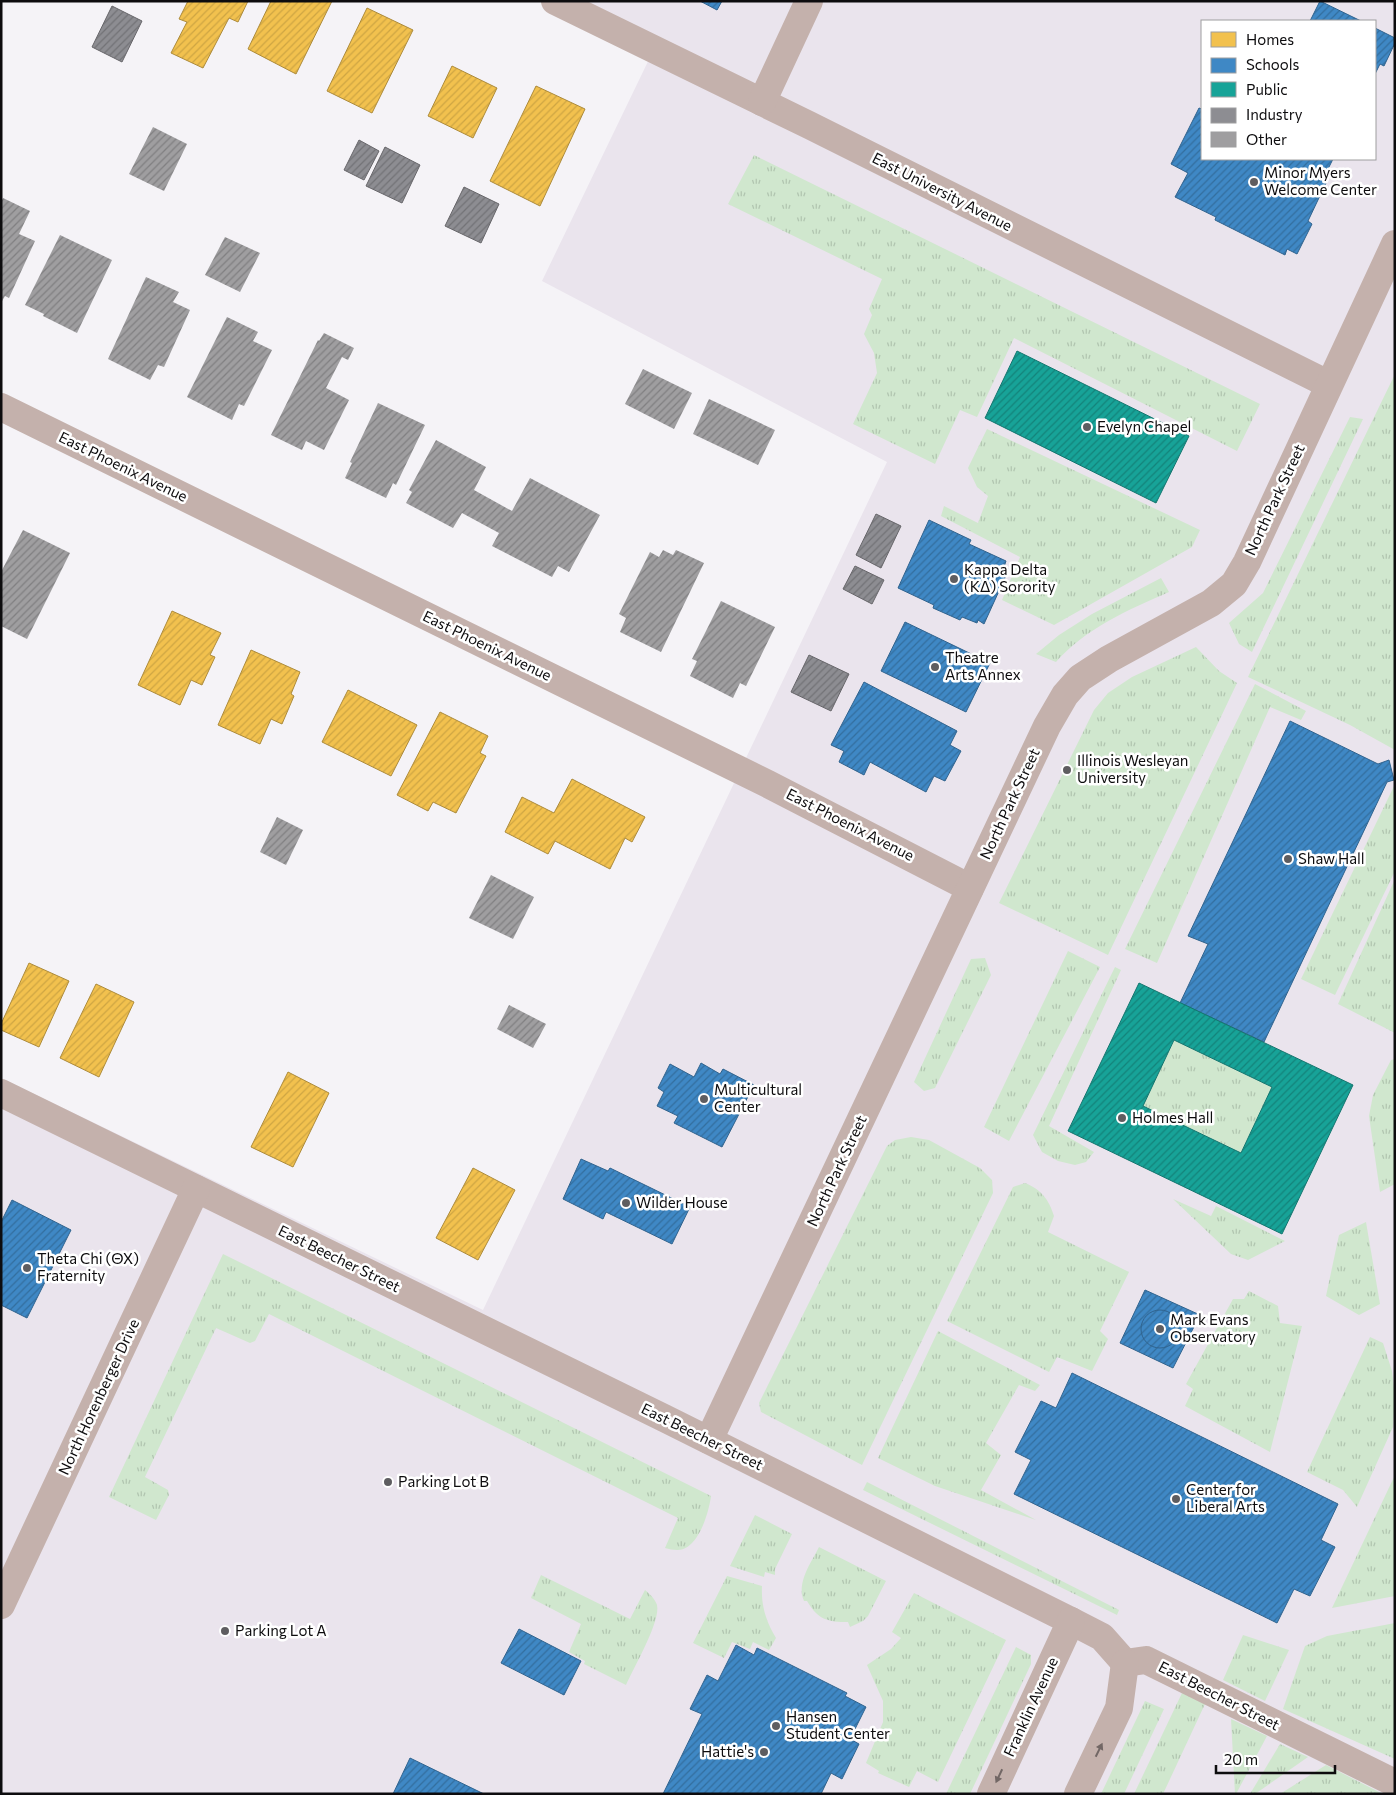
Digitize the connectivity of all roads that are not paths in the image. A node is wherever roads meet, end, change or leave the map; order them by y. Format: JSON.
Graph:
{"nodes":[{"id":1,"x":555,"y":1,"type":"edge"},
{"id":2,"x":809,"y":1,"type":"edge"},
{"id":3,"x":762,"y":102,"type":"junction"},
{"id":4,"x":1395,"y":244,"type":"edge"},
{"id":5,"x":1328,"y":384,"type":"junction"},
{"id":6,"x":1,"y":407,"type":"edge"},
{"id":7,"x":970,"y":888,"type":"junction"},
{"id":8,"x":1,"y":1093,"type":"edge"},
{"id":9,"x":196,"y":1189,"type":"junction"},
{"id":10,"x":709,"y":1440,"type":"junction"},
{"id":11,"x":1,"y":1605,"type":"edge"},
{"id":12,"x":1071,"y":1620,"type":"junction"},
{"id":13,"x":1125,"y":1663,"type":"junction"},
{"id":14,"x":1395,"y":1783,"type":"edge"},
{"id":15,"x":991,"y":1794,"type":"edge"},
{"id":16,"x":1078,"y":1794,"type":"edge"}],
"edges":[{"from":1,"to":3,"type":"street","name":"East University Avenue"},
{"from":2,"to":3,"type":"street"},
{"from":3,"to":5,"type":"street","name":"East University Avenue"},
{"from":4,"to":5,"type":"street","name":"North Park Street"},
{"from":5,"to":7,"type":"street","name":"North Park Street"},
{"from":6,"to":7,"type":"street","name":"East Phoenix Avenue"},
{"from":7,"to":10,"type":"street","name":"North Park Street"},
{"from":8,"to":9,"type":"street","name":"East Beecher Street"},
{"from":9,"to":10,"type":"street","name":"East Beecher Street"},
{"from":9,"to":11,"type":"street","name":"North Horenberger Drive"},
{"from":10,"to":12,"type":"street","name":"East Beecher Street"},
{"from":12,"to":13,"type":"street","name":"East Beecher Street"},
{"from":12,"to":15,"type":"street","name":"Franklin Avenue","one_way":true},
{"from":13,"to":14,"type":"street","name":"East Beecher Street"},
{"from":16,"to":13,"type":"street","one_way":true}]}
